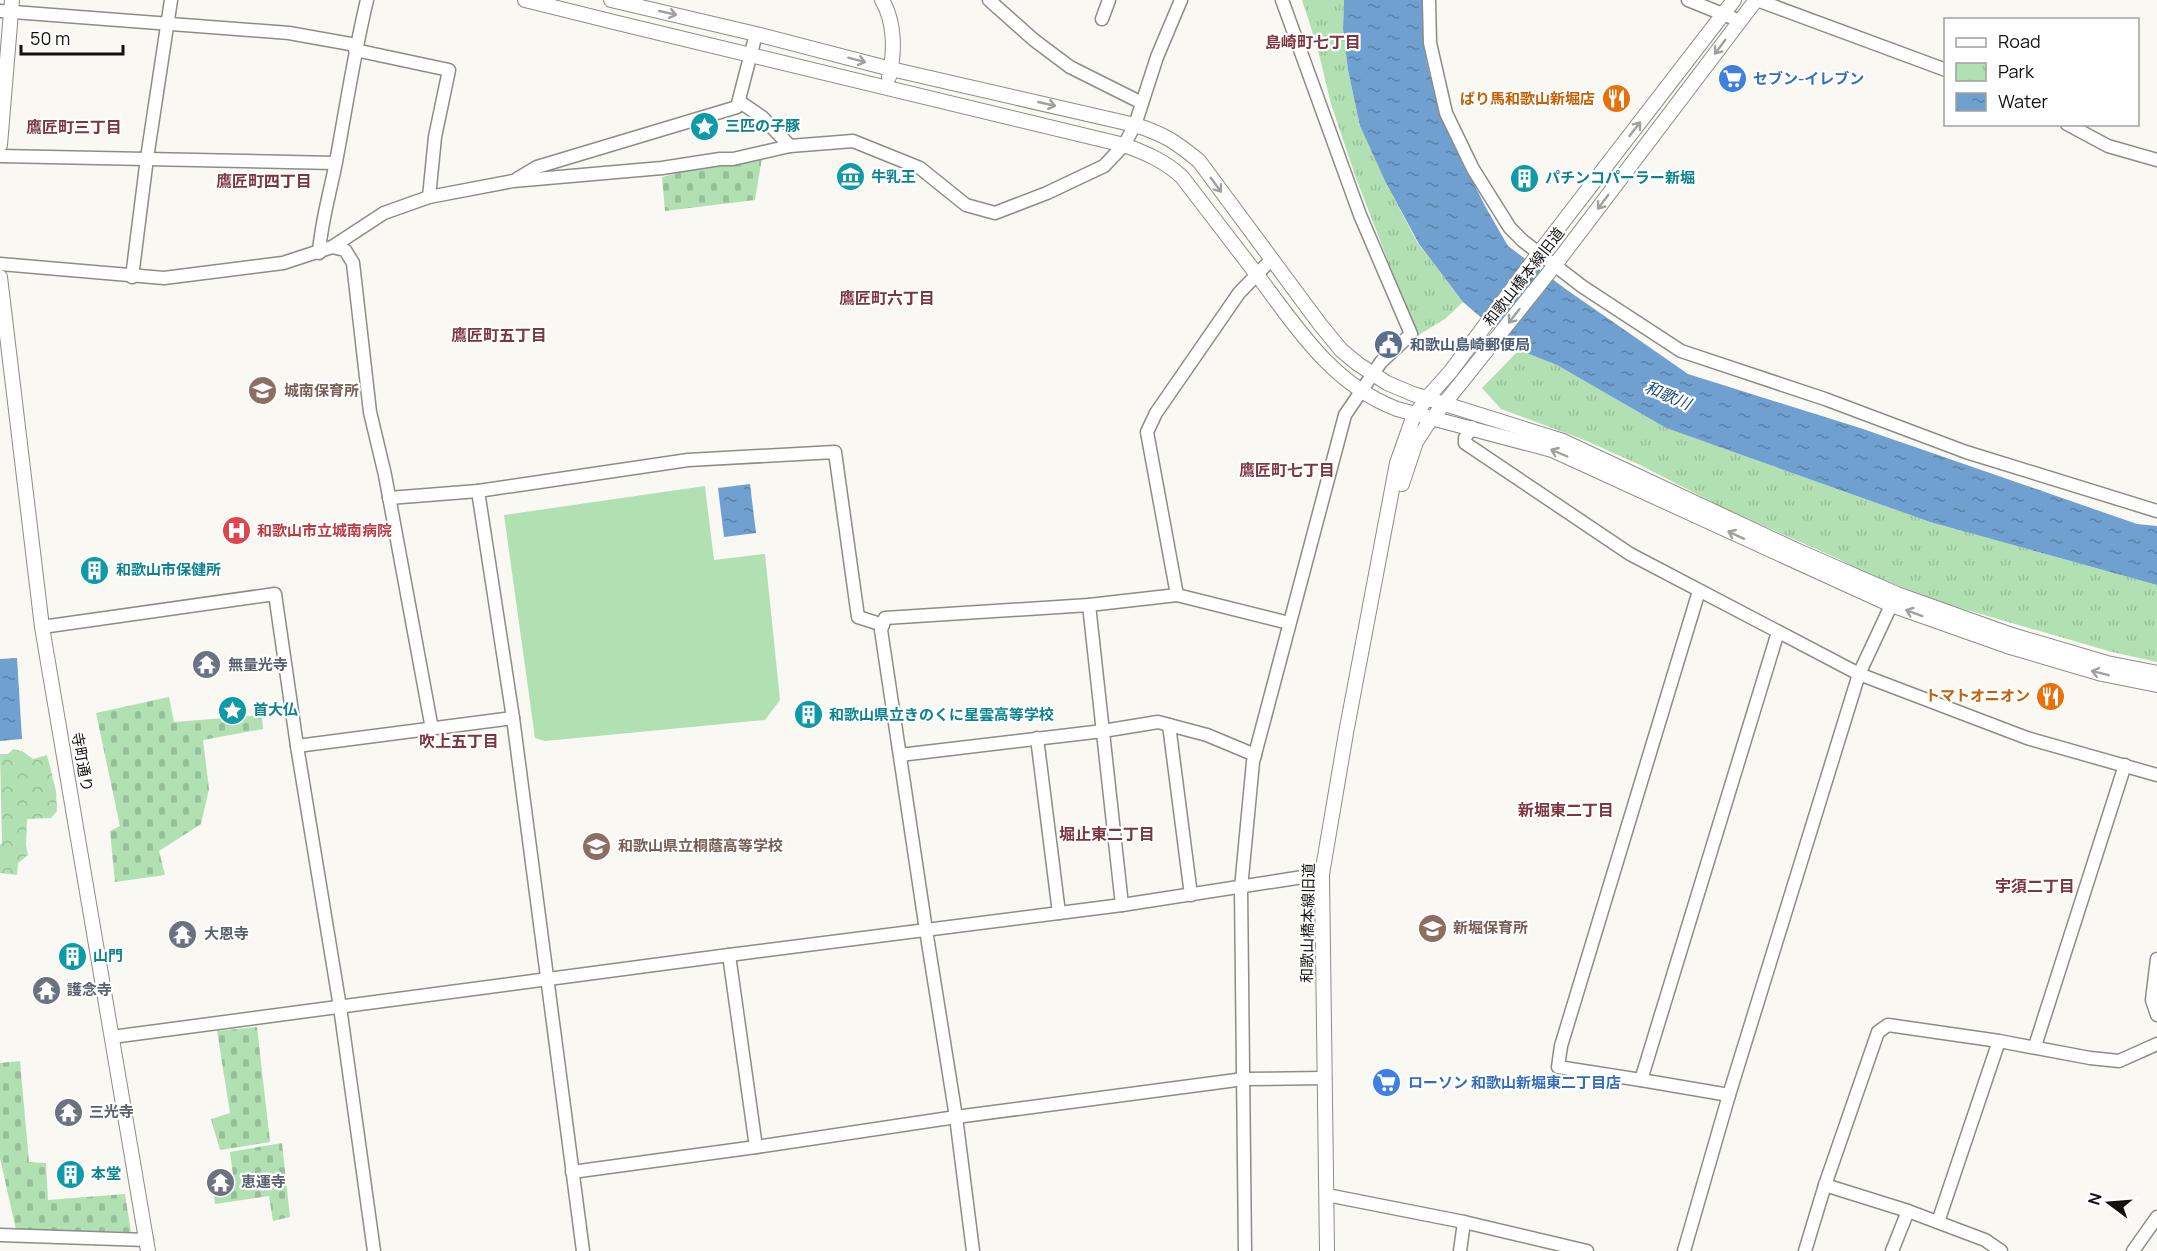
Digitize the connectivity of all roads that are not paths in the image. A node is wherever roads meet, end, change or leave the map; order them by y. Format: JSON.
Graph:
{"nodes":[{"id":1,"x":171,"y":0,"type":"edge"},
{"id":2,"x":367,"y":0,"type":"edge"},
{"id":3,"x":525,"y":0,"type":"edge"},
{"id":4,"x":611,"y":0,"type":"edge"},
{"id":5,"x":882,"y":0,"type":"edge"},
{"id":6,"x":989,"y":0,"type":"edge"},
{"id":7,"x":1109,"y":0,"type":"edge"},
{"id":8,"x":1181,"y":0,"type":"edge"},
{"id":9,"x":1282,"y":0,"type":"edge"},
{"id":10,"x":1430,"y":0,"type":"edge"},
{"id":11,"x":1688,"y":0,"type":"edge"},
{"id":12,"x":1734,"y":0,"type":"edge"},
{"id":13,"x":1756,"y":0,"type":"edge"},
{"id":14,"x":8,"y":8,"type":"edge"},
{"id":15,"x":1724,"y":14,"type":"junction"},
{"id":16,"x":1102,"y":19,"type":"dead end"},
{"id":17,"x":1740,"y":21,"type":"junction"},
{"id":18,"x":166,"y":23,"type":"junction"},
{"id":19,"x":756,"y":34,"type":"junction"},
{"id":20,"x":356,"y":48,"type":"junction"},
{"id":21,"x":752,"y":56,"type":"junction"},
{"id":22,"x":891,"y":69,"type":"junction"},
{"id":23,"x":1944,"y":69,"type":"edge"},
{"id":24,"x":887,"y":86,"type":"junction"},
{"id":25,"x":740,"y":102,"type":"junction"},
{"id":26,"x":1142,"y":103,"type":"junction"},
{"id":27,"x":1136,"y":125,"type":"junction"},
{"id":28,"x":2071,"y":126,"type":"edge"},
{"id":29,"x":0,"y":145,"type":"edge"},
{"id":30,"x":1124,"y":145,"type":"junction"},
{"id":31,"x":790,"y":146,"type":"junction"},
{"id":32,"x":0,"y":156,"type":"edge"},
{"id":33,"x":147,"y":158,"type":"junction"},
{"id":34,"x":2157,"y":160,"type":"edge"},
{"id":35,"x":335,"y":164,"type":"junction"},
{"id":36,"x":513,"y":181,"type":"junction"},
{"id":37,"x":429,"y":197,"type":"junction"},
{"id":38,"x":332,"y":247,"type":"junction"},
{"id":39,"x":319,"y":252,"type":"junction"},
{"id":40,"x":1537,"y":256,"type":"junction"},
{"id":41,"x":1271,"y":260,"type":"junction"},
{"id":42,"x":0,"y":264,"type":"edge"},
{"id":43,"x":1552,"y":267,"type":"junction"},
{"id":44,"x":1256,"y":274,"type":"junction"},
{"id":45,"x":0,"y":277,"type":"edge"},
{"id":46,"x":132,"y":277,"type":"junction"},
{"id":47,"x":1372,"y":374,"type":"junction"},
{"id":48,"x":1360,"y":391,"type":"junction"},
{"id":49,"x":1427,"y":398,"type":"junction"},
{"id":50,"x":1444,"y":403,"type":"junction"},
{"id":51,"x":1416,"y":414,"type":"junction"},
{"id":52,"x":1433,"y":418,"type":"junction"},
{"id":53,"x":1472,"y":428,"type":"junction"},
{"id":54,"x":478,"y":491,"type":"junction"},
{"id":55,"x":389,"y":498,"type":"junction"},
{"id":56,"x":2157,"y":511,"type":"edge"},
{"id":57,"x":1699,"y":591,"type":"junction"},
{"id":58,"x":1177,"y":595,"type":"junction"},
{"id":59,"x":1372,"y":599,"type":"junction"},
{"id":60,"x":1894,"y":599,"type":"junction"},
{"id":61,"x":1089,"y":605,"type":"junction"},
{"id":62,"x":1289,"y":623,"type":"junction"},
{"id":63,"x":883,"y":625,"type":"junction"},
{"id":64,"x":42,"y":627,"type":"junction"},
{"id":65,"x":1778,"y":632,"type":"junction"},
{"id":66,"x":2157,"y":673,"type":"edge"},
{"id":67,"x":1859,"y":674,"type":"junction"},
{"id":68,"x":2157,"y":685,"type":"edge"},
{"id":69,"x":513,"y":718,"type":"junction"},
{"id":70,"x":1169,"y":725,"type":"junction"},
{"id":71,"x":432,"y":729,"type":"junction"},
{"id":72,"x":1103,"y":731,"type":"junction"},
{"id":73,"x":1037,"y":738,"type":"junction"},
{"id":74,"x":297,"y":746,"type":"junction"},
{"id":75,"x":900,"y":755,"type":"junction"},
{"id":76,"x":1255,"y":755,"type":"junction"},
{"id":77,"x":2125,"y":765,"type":"junction"},
{"id":78,"x":2157,"y":775,"type":"edge"},
{"id":79,"x":1322,"y":874,"type":"junction"},
{"id":80,"x":1241,"y":888,"type":"junction"},
{"id":81,"x":1191,"y":895,"type":"junction"},
{"id":82,"x":1122,"y":905,"type":"junction"},
{"id":83,"x":1059,"y":913,"type":"junction"},
{"id":84,"x":926,"y":930,"type":"junction"},
{"id":85,"x":729,"y":955,"type":"junction"},
{"id":86,"x":2157,"y":959,"type":"edge"},
{"id":87,"x":548,"y":980,"type":"junction"},
{"id":88,"x":2155,"y":982,"type":"edge"},
{"id":89,"x":340,"y":1008,"type":"junction"},
{"id":90,"x":2157,"y":1015,"type":"edge"},
{"id":91,"x":112,"y":1037,"type":"junction"},
{"id":92,"x":1999,"y":1041,"type":"junction"},
{"id":93,"x":2157,"y":1044,"type":"edge"},
{"id":94,"x":2036,"y":1046,"type":"junction"},
{"id":95,"x":1325,"y":1078,"type":"junction"},
{"id":96,"x":1244,"y":1079,"type":"junction"},
{"id":97,"x":1641,"y":1080,"type":"junction"},
{"id":98,"x":1729,"y":1095,"type":"junction"},
{"id":99,"x":957,"y":1117,"type":"junction"},
{"id":100,"x":756,"y":1148,"type":"junction"},
{"id":101,"x":572,"y":1172,"type":"junction"},
{"id":102,"x":1825,"y":1185,"type":"junction"},
{"id":103,"x":1327,"y":1195,"type":"junction"},
{"id":104,"x":1908,"y":1211,"type":"junction"},
{"id":105,"x":2157,"y":1217,"type":"edge"},
{"id":106,"x":1464,"y":1222,"type":"junction"},
{"id":107,"x":1938,"y":1222,"type":"junction"},
{"id":108,"x":0,"y":1235,"type":"edge"},
{"id":109,"x":147,"y":1246,"type":"edge"},
{"id":110,"x":374,"y":1251,"type":"edge"},
{"id":111,"x":583,"y":1251,"type":"edge"},
{"id":112,"x":973,"y":1251,"type":"edge"},
{"id":113,"x":1245,"y":1251,"type":"edge"},
{"id":114,"x":1327,"y":1251,"type":"edge"},
{"id":115,"x":1460,"y":1251,"type":"edge"},
{"id":116,"x":1587,"y":1251,"type":"edge"},
{"id":117,"x":1684,"y":1251,"type":"edge"},
{"id":118,"x":1805,"y":1251,"type":"edge"},
{"id":119,"x":1892,"y":1251,"type":"edge"},
{"id":120,"x":2001,"y":1251,"type":"edge"},
{"id":121,"x":2133,"y":1251,"type":"edge"}],
"edges":[{"from":1,"to":18,"type":"street"},
{"from":2,"to":20,"type":"street"},
{"from":3,"to":21,"type":"street"},
{"from":4,"to":19,"type":"street","one_way":true},
{"from":5,"to":22,"type":"street"},
{"from":6,"to":26,"type":"street"},
{"from":7,"to":16,"type":"street"},
{"from":8,"to":26,"type":"street"},
{"from":9,"to":47,"type":"street"},
{"from":10,"to":40,"type":"street"},
{"from":11,"to":15,"type":"street"},
{"from":12,"to":15,"type":"street","name":"和歌山橋本線旧道"},
{"from":13,"to":17,"type":"street","name":"和歌山橋本線旧道"},
{"from":13,"to":23,"type":"street"},
{"from":14,"to":18,"type":"street"},
{"from":14,"to":29,"type":"street"},
{"from":15,"to":17,"type":"street"},
{"from":40,"to":15,"type":"street","name":"和歌山橋本線旧道","one_way":true},
{"from":17,"to":43,"type":"street","name":"和歌山橋本線旧道","one_way":true},
{"from":18,"to":20,"type":"street"},
{"from":18,"to":33,"type":"street"},
{"from":19,"to":21,"type":"street"},
{"from":19,"to":22,"type":"street","one_way":true},
{"from":20,"to":35,"type":"street"},
{"from":20,"to":37,"type":"street"},
{"from":21,"to":24,"type":"street"},
{"from":21,"to":25,"type":"street"},
{"from":22,"to":24,"type":"street"},
{"from":22,"to":27,"type":"street","one_way":true},
{"from":24,"to":30,"type":"street"},
{"from":25,"to":31,"type":"street"},
{"from":25,"to":36,"type":"street"},
{"from":26,"to":27,"type":"street"},
{"from":27,"to":30,"type":"street"},
{"from":27,"to":41,"type":"street","one_way":true},
{"from":28,"to":34,"type":"street"},
{"from":30,"to":31,"type":"street"},
{"from":30,"to":44,"type":"street"},
{"from":31,"to":36,"type":"street"},
{"from":32,"to":33,"type":"street"},
{"from":33,"to":35,"type":"street"},
{"from":33,"to":46,"type":"street"},
{"from":35,"to":39,"type":"street"},
{"from":36,"to":37,"type":"street"},
{"from":37,"to":38,"type":"street"},
{"from":38,"to":39,"type":"street"},
{"from":38,"to":55,"type":"street"},
{"from":39,"to":46,"type":"street"},
{"from":40,"to":43,"type":"street"},
{"from":40,"to":49,"type":"street","name":"和歌山橋本線旧道"},
{"from":41,"to":44,"type":"street"},
{"from":41,"to":47,"type":"street"},
{"from":42,"to":46,"type":"street"},
{"from":43,"to":50,"type":"street","name":"和歌山橋本線旧道","one_way":true},
{"from":43,"to":56,"type":"street"},
{"from":44,"to":48,"type":"street"},
{"from":44,"to":58,"type":"street"},
{"from":45,"to":64,"type":"street","name":"寺町通り"},
{"from":47,"to":48,"type":"street"},
{"from":47,"to":49,"type":"street"},
{"from":48,"to":51,"type":"street"},
{"from":48,"to":62,"type":"street"},
{"from":49,"to":50,"type":"street"},
{"from":49,"to":51,"type":"street","name":"和歌山橋本線旧道"},
{"from":50,"to":52,"type":"street","name":"和歌山橋本線旧道"},
{"from":50,"to":60,"type":"street"},
{"from":51,"to":52,"type":"street"},
{"from":51,"to":59,"type":"street","name":"和歌山橋本線旧道"},
{"from":52,"to":53,"type":"street"},
{"from":52,"to":59,"type":"street","name":"和歌山橋本線旧道"},
{"from":53,"to":57,"type":"street"},
{"from":60,"to":53,"type":"street","one_way":true},
{"from":54,"to":55,"type":"street"},
{"from":54,"to":63,"type":"street"},
{"from":54,"to":69,"type":"street"},
{"from":55,"to":71,"type":"street"},
{"from":57,"to":65,"type":"street"},
{"from":57,"to":97,"type":"street"},
{"from":58,"to":61,"type":"street"},
{"from":58,"to":62,"type":"street"},
{"from":59,"to":79,"type":"street","name":"和歌山橋本線旧道"},
{"from":60,"to":66,"type":"street"},
{"from":60,"to":67,"type":"street"},
{"from":68,"to":60,"type":"street","one_way":true},
{"from":61,"to":63,"type":"street"},
{"from":61,"to":72,"type":"street"},
{"from":62,"to":76,"type":"street"},
{"from":63,"to":75,"type":"street"},
{"from":64,"to":74,"type":"street"},
{"from":64,"to":91,"type":"street","name":"寺町通り"},
{"from":65,"to":67,"type":"street"},
{"from":65,"to":97,"type":"street"},
{"from":67,"to":77,"type":"street"},
{"from":67,"to":98,"type":"street"},
{"from":69,"to":71,"type":"street"},
{"from":69,"to":87,"type":"street"},
{"from":70,"to":72,"type":"street"},
{"from":70,"to":76,"type":"street"},
{"from":70,"to":81,"type":"street"},
{"from":71,"to":74,"type":"street"},
{"from":72,"to":73,"type":"street"},
{"from":72,"to":82,"type":"street"},
{"from":73,"to":75,"type":"street"},
{"from":73,"to":83,"type":"street"},
{"from":74,"to":89,"type":"street"},
{"from":75,"to":84,"type":"street"},
{"from":76,"to":80,"type":"street"},
{"from":77,"to":78,"type":"street"},
{"from":77,"to":94,"type":"street"},
{"from":79,"to":80,"type":"street"},
{"from":79,"to":95,"type":"street","name":"和歌山橋本線旧道"},
{"from":80,"to":81,"type":"street"},
{"from":80,"to":96,"type":"street"},
{"from":81,"to":82,"type":"street"},
{"from":82,"to":83,"type":"street"},
{"from":83,"to":84,"type":"street"},
{"from":84,"to":85,"type":"street"},
{"from":84,"to":99,"type":"street"},
{"from":85,"to":87,"type":"street"},
{"from":85,"to":100,"type":"street"},
{"from":86,"to":88,"type":"street"},
{"from":87,"to":89,"type":"street"},
{"from":87,"to":101,"type":"street"},
{"from":88,"to":90,"type":"street"},
{"from":89,"to":91,"type":"street"},
{"from":89,"to":110,"type":"street"},
{"from":91,"to":109,"type":"street","name":"寺町通り"},
{"from":92,"to":94,"type":"street"},
{"from":92,"to":102,"type":"street"},
{"from":92,"to":107,"type":"street"},
{"from":93,"to":94,"type":"street"},
{"from":95,"to":96,"type":"street"},
{"from":95,"to":103,"type":"street","name":"和歌山橋本線旧道"},
{"from":96,"to":99,"type":"street"},
{"from":96,"to":113,"type":"street"},
{"from":97,"to":98,"type":"street"},
{"from":98,"to":117,"type":"street"},
{"from":99,"to":100,"type":"street"},
{"from":99,"to":112,"type":"street"},
{"from":100,"to":101,"type":"street"},
{"from":101,"to":111,"type":"street"},
{"from":102,"to":104,"type":"street"},
{"from":102,"to":118,"type":"street"},
{"from":103,"to":106,"type":"street"},
{"from":103,"to":114,"type":"street","name":"和歌山橋本線旧道"},
{"from":104,"to":107,"type":"street"},
{"from":104,"to":119,"type":"street"},
{"from":105,"to":121,"type":"street"},
{"from":106,"to":115,"type":"street"},
{"from":106,"to":116,"type":"street"},
{"from":107,"to":120,"type":"street"},
{"from":108,"to":109,"type":"street"}]}
